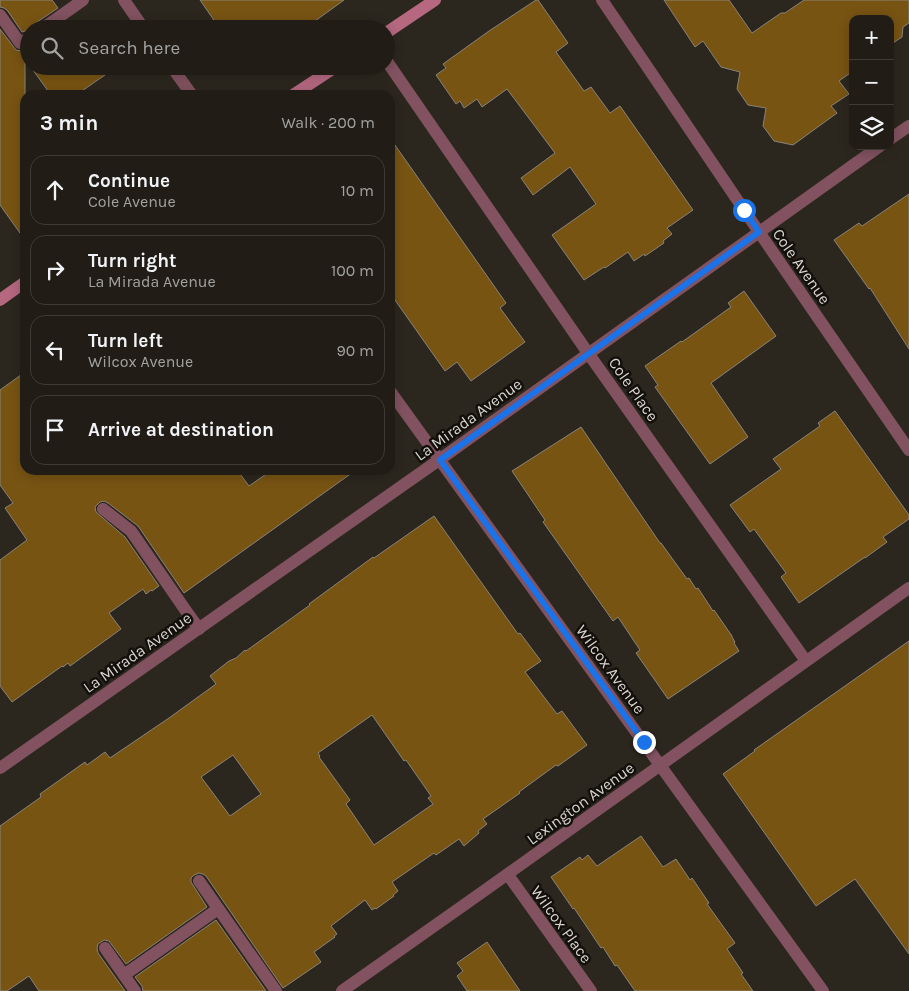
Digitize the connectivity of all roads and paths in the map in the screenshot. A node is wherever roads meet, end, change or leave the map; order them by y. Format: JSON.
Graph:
{"nodes":[{"id":1,"x":84,"y":0,"type":"edge"},
{"id":2,"x":124,"y":0,"type":"edge"},
{"id":3,"x":434,"y":0,"type":"edge"},
{"id":4,"x":602,"y":0,"type":"edge"},
{"id":5,"x":0,"y":15,"type":"edge"},
{"id":6,"x":55,"y":20,"type":"edge"},
{"id":7,"x":138,"y":20,"type":"edge"},
{"id":8,"x":395,"y":27,"type":"edge"},
{"id":9,"x":20,"y":43,"type":"edge"},
{"id":10,"x":395,"y":73,"type":"edge"},
{"id":11,"x":178,"y":75,"type":"edge"},
{"id":12,"x":324,"y":75,"type":"edge"},
{"id":13,"x":188,"y":90,"type":"edge"},
{"id":14,"x":301,"y":90,"type":"edge"},
{"id":15,"x":909,"y":126,"type":"edge"},
{"id":16,"x":894,"y":136,"type":"edge"},
{"id":17,"x":874,"y":150,"type":"edge"},
{"id":18,"x":759,"y":232,"type":"junction"},
{"id":19,"x":20,"y":286,"type":"edge"},
{"id":20,"x":0,"y":300,"type":"edge"},
{"id":21,"x":588,"y":353,"type":"junction"},
{"id":22,"x":395,"y":398,"type":"edge"},
{"id":23,"x":909,"y":450,"type":"edge"},
{"id":24,"x":440,"y":460,"type":"junction"},
{"id":25,"x":102,"y":509,"type":"dead end"},
{"id":26,"x":909,"y":588,"type":"edge"},
{"id":27,"x":199,"y":628,"type":"junction"},
{"id":28,"x":806,"y":661,"type":"junction"},
{"id":29,"x":660,"y":765,"type":"junction"},
{"id":30,"x":0,"y":768,"type":"edge"},
{"id":31,"x":508,"y":875,"type":"junction"},
{"id":32,"x":199,"y":881,"type":"dead end"},
{"id":33,"x":218,"y":908,"type":"junction"},
{"id":34,"x":106,"y":948,"type":"dead end"},
{"id":35,"x":124,"y":975,"type":"junction"},
{"id":36,"x":135,"y":991,"type":"edge"},
{"id":37,"x":276,"y":991,"type":"edge"},
{"id":38,"x":342,"y":991,"type":"edge"},
{"id":39,"x":591,"y":991,"type":"edge"},
{"id":40,"x":823,"y":991,"type":"edge"}],
"edges":[{"from":1,"to":6,"type":"street"},
{"from":2,"to":7,"type":"street"},
{"from":3,"to":8,"type":"street"},
{"from":4,"to":18,"type":"street","name":"Cole Avenue"},
{"from":5,"to":9,"type":"street"},
{"from":10,"to":21,"type":"street","name":"Cole Place"},
{"from":11,"to":13,"type":"street"},
{"from":12,"to":14,"type":"street"},
{"from":15,"to":16,"type":"street"},
{"from":17,"to":18,"type":"street","name":"La Mirada Avenue"},
{"from":18,"to":21,"type":"street","name":"La Mirada Avenue"},
{"from":18,"to":23,"type":"street","name":"Cole Avenue"},
{"from":19,"to":20,"type":"street"},
{"from":21,"to":24,"type":"street","name":"La Mirada Avenue"},
{"from":21,"to":28,"type":"street","name":"Cole Place"},
{"from":22,"to":24,"type":"street","name":"Wilcox Avenue"},
{"from":24,"to":27,"type":"street","name":"La Mirada Avenue"},
{"from":24,"to":29,"type":"street","name":"Wilcox Avenue"},
{"from":25,"to":27,"type":"street"},
{"from":26,"to":28,"type":"street","name":"Lexington Avenue"},
{"from":27,"to":30,"type":"street","name":"La Mirada Avenue"},
{"from":28,"to":29,"type":"street","name":"Lexington Avenue"},
{"from":29,"to":31,"type":"street","name":"Lexington Avenue"},
{"from":29,"to":40,"type":"street","name":"Wilcox Avenue"},
{"from":31,"to":38,"type":"street","name":"Lexington Avenue"},
{"from":31,"to":39,"type":"street","name":"Wilcox Place"},
{"from":32,"to":33,"type":"street"},
{"from":33,"to":35,"type":"street"},
{"from":33,"to":37,"type":"street"},
{"from":34,"to":35,"type":"street"},
{"from":35,"to":36,"type":"street"}]}
